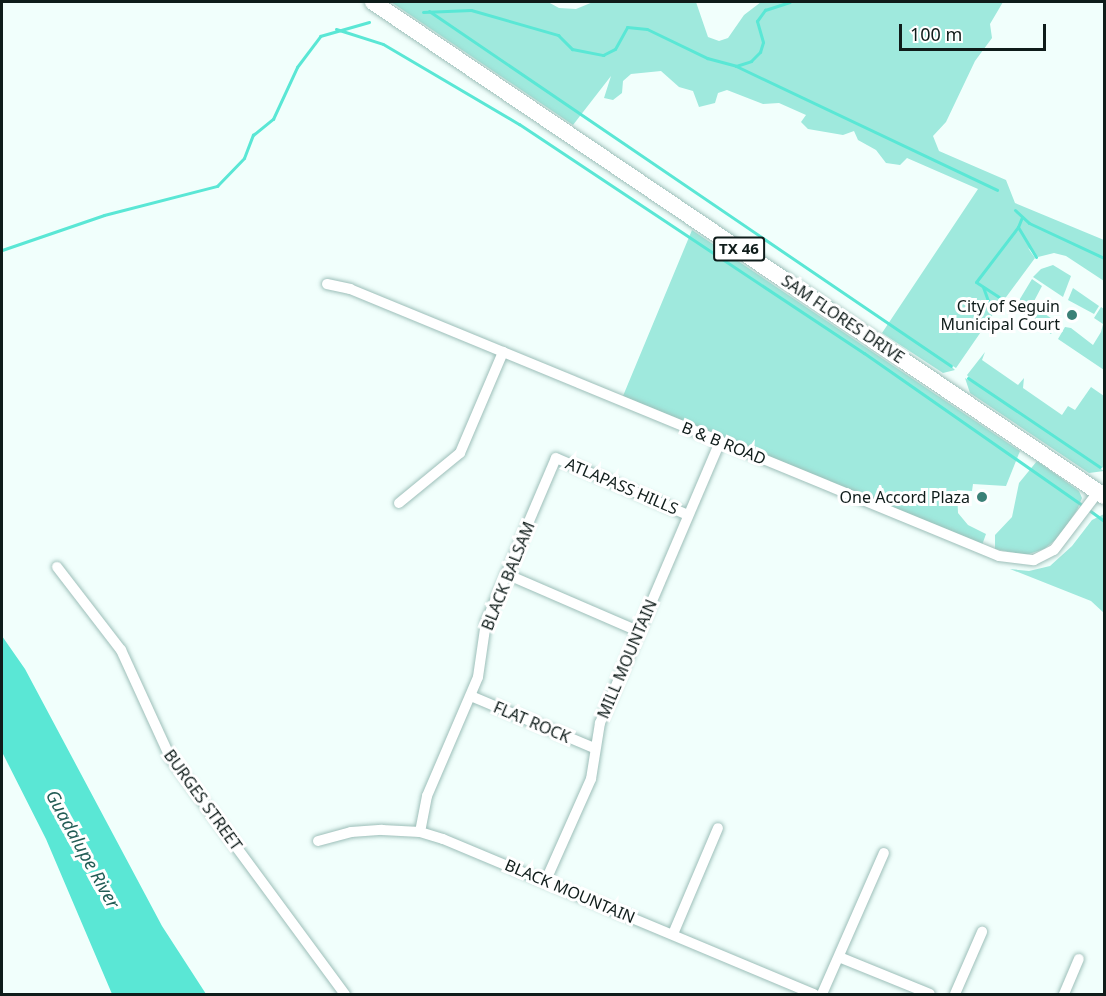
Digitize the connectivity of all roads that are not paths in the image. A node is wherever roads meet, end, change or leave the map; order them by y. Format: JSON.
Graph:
{"nodes":[{"id":1,"x":373,"y":2,"type":"edge"},
{"id":2,"x":327,"y":284,"type":"dead end"},
{"id":3,"x":502,"y":352,"type":"junction"},
{"id":4,"x":720,"y":442,"type":"junction"},
{"id":5,"x":556,"y":458,"type":"joint"},
{"id":6,"x":1101,"y":494,"type":"edge"},
{"id":7,"x":399,"y":503,"type":"dead end"},
{"id":8,"x":688,"y":515,"type":"junction"},
{"id":9,"x":57,"y":567,"type":"dead end"},
{"id":10,"x":506,"y":574,"type":"junction"},
{"id":11,"x":638,"y":631,"type":"junction"},
{"id":12,"x":471,"y":696,"type":"junction"},
{"id":13,"x":594,"y":748,"type":"junction"},
{"id":14,"x":718,"y":828,"type":"dead end"},
{"id":15,"x":420,"y":832,"type":"junction"},
{"id":16,"x":318,"y":841,"type":"dead end"},
{"id":17,"x":884,"y":853,"type":"dead end"},
{"id":18,"x":546,"y":880,"type":"junction"},
{"id":19,"x":982,"y":932,"type":"dead end"},
{"id":20,"x":673,"y":934,"type":"junction"},
{"id":21,"x":839,"y":957,"type":"junction"},
{"id":22,"x":1079,"y":959,"type":"dead end"},
{"id":23,"x":345,"y":994,"type":"edge"},
{"id":24,"x":814,"y":994,"type":"edge"},
{"id":25,"x":822,"y":994,"type":"edge"},
{"id":26,"x":930,"y":994,"type":"edge"},
{"id":27,"x":954,"y":994,"type":"edge"},
{"id":28,"x":1064,"y":994,"type":"edge"}],
"edges":[{"from":1,"to":6,"type":"main road","name":"SAM FLORES DRIVE","number":"TX 46"},
{"from":2,"to":3,"type":"street","name":"B & B ROAD"},
{"from":3,"to":4,"type":"street","name":"B & B ROAD"},
{"from":3,"to":7,"type":"street"},
{"from":4,"to":6,"type":"street","name":"B & B ROAD"},
{"from":4,"to":8,"type":"street","name":"MILL MOUNTAIN"},
{"from":5,"to":8,"type":"street","name":"ATLAPASS HILLS"},
{"from":5,"to":10,"type":"street","name":"BLACK BALSAM"},
{"from":8,"to":11,"type":"street","name":"MILL MOUNTAIN"},
{"from":9,"to":23,"type":"street","name":"BURGES STREET"},
{"from":10,"to":11,"type":"street"},
{"from":10,"to":12,"type":"street","name":"BLACK BALSAM"},
{"from":11,"to":13,"type":"street","name":"MILL MOUNTAIN"},
{"from":12,"to":13,"type":"street","name":"FLAT ROCK"},
{"from":12,"to":15,"type":"street","name":"BLACK BALSAM"},
{"from":13,"to":18,"type":"street","name":"MILL MOUNTAIN"},
{"from":14,"to":20,"type":"street"},
{"from":15,"to":16,"type":"street","name":"BLACK MOUNTAIN"},
{"from":15,"to":18,"type":"street","name":"BLACK MOUNTAIN"},
{"from":17,"to":21,"type":"street"},
{"from":18,"to":20,"type":"street","name":"BLACK MOUNTAIN"},
{"from":19,"to":27,"type":"street"},
{"from":20,"to":24,"type":"street","name":"BLACK MOUNTAIN"},
{"from":21,"to":25,"type":"street"},
{"from":21,"to":26,"type":"street"},
{"from":22,"to":28,"type":"street"}]}
